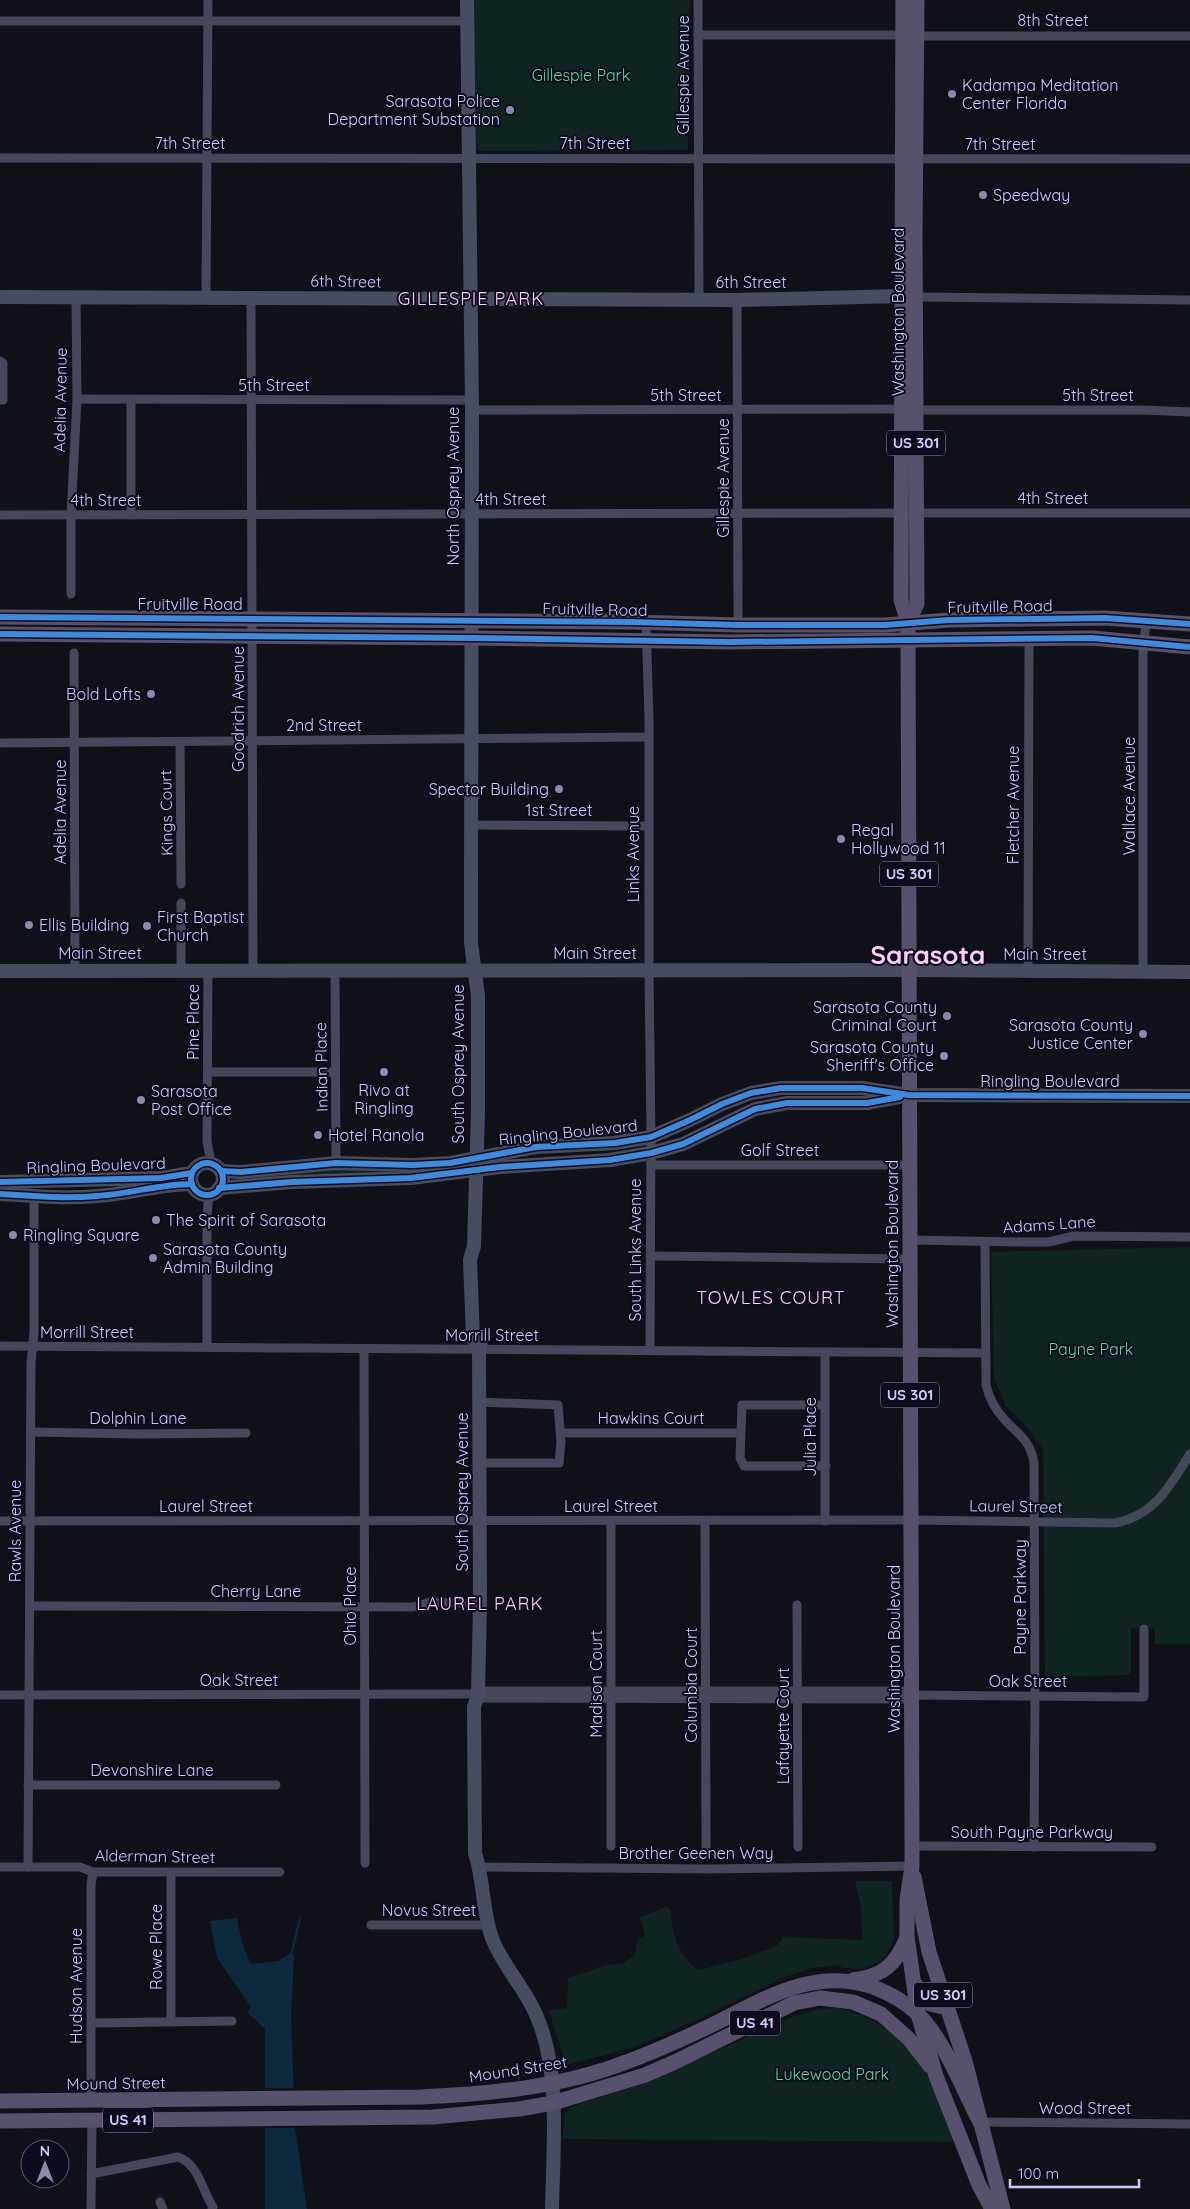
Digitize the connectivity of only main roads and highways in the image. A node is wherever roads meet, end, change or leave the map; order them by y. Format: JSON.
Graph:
{"nodes":[{"id":1,"x":903,"y":0,"type":"edge"},
{"id":2,"x":917,"y":0,"type":"edge"},
{"id":3,"x":910,"y":36,"type":"junction"},
{"id":4,"x":909,"y":297,"type":"junction"},
{"id":5,"x":909,"y":409,"type":"junction"},
{"id":6,"x":0,"y":617,"type":"edge"},
{"id":7,"x":908,"y":622,"type":"junction"},
{"id":8,"x":1190,"y":624,"type":"edge"},
{"id":9,"x":0,"y":634,"type":"edge"},
{"id":10,"x":908,"y":641,"type":"junction"},
{"id":11,"x":1190,"y":647,"type":"edge"},
{"id":12,"x":912,"y":1866,"type":"junction"},
{"id":13,"x":907,"y":1936,"type":"junction"},
{"id":14,"x":912,"y":1978,"type":"junction"},
{"id":15,"x":848,"y":1980,"type":"junction"},
{"id":16,"x":947,"y":2008,"type":"junction"},
{"id":17,"x":918,"y":2014,"type":"junction"},
{"id":18,"x":936,"y":2076,"type":"junction"},
{"id":19,"x":398,"y":2097,"type":"junction"},
{"id":20,"x":439,"y":2097,"type":"junction"},
{"id":21,"x":124,"y":2100,"type":"junction"},
{"id":22,"x":0,"y":2101,"type":"edge"},
{"id":23,"x":374,"y":2117,"type":"junction"},
{"id":24,"x":410,"y":2117,"type":"junction"},
{"id":25,"x":92,"y":2120,"type":"junction"},
{"id":26,"x":0,"y":2121,"type":"edge"},
{"id":27,"x":980,"y":2122,"type":"junction"},
{"id":28,"x":992,"y":2209,"type":"edge"},
{"id":29,"x":1003,"y":2209,"type":"edge"}],
"edges":[{"from":1,"to":3,"type":"main road","name":"Washington Boulevard","number":"US 301"},
{"from":2,"to":3,"type":"main road","name":"Washington Boulevard","number":"US 301"},
{"from":3,"to":4,"type":"main road","name":"Washington Boulevard","number":"US 301"},
{"from":4,"to":5,"type":"main road","name":"Washington Boulevard","number":"US 301"},
{"from":4,"to":5,"type":"main road","name":"Washington Boulevard","number":"US 301"},
{"from":5,"to":7,"type":"main road","name":"Washington Boulevard","number":"US 301"},
{"from":6,"to":7,"type":"main road","name":"Fruitville Road"},
{"from":7,"to":8,"type":"main road","name":"Fruitville Road"},
{"from":7,"to":10,"type":"main road","name":"Washington Boulevard","number":"US 301"},
{"from":9,"to":10,"type":"main road","name":"Fruitville Road"},
{"from":10,"to":11,"type":"main road","name":"Fruitville Road"},
{"from":10,"to":12,"type":"main road","name":"Washington Boulevard","number":"US 301"},
{"from":12,"to":13,"type":"main road","name":"Washington Boulevard","number":"US 301"},
{"from":12,"to":16,"type":"main road","name":"Washington Boulevard","number":"US 301"},
{"from":13,"to":14,"type":"main road","name":"Washington Boulevard","number":"US 301"},
{"from":13,"to":15,"type":"main road"},
{"from":14,"to":16,"type":"main road"},
{"from":14,"to":17,"type":"main road","name":"Washington Boulevard","number":"US 301"},
{"from":15,"to":17,"type":"main road","name":"Mound Street","number":"US 41"},
{"from":15,"to":20,"type":"main road","name":"Mound Street","number":"US 41"},
{"from":16,"to":27,"type":"main road","name":"Washington Boulevard","number":"US 301"},
{"from":17,"to":18,"type":"main road","name":"Washington Boulevard","number":"US 301"},
{"from":17,"to":27,"type":"main road","name":"Mound Street","number":"US 41"},
{"from":18,"to":24,"type":"main road","number":"US 41"},
{"from":18,"to":28,"type":"main road","number":"US 41"},
{"from":19,"to":20,"type":"main road","name":"Mound Street","number":"US 41"},
{"from":19,"to":21,"type":"main road","name":"Mound Street","number":"US 41"},
{"from":19,"to":23,"type":"main road"},
{"from":20,"to":24,"type":"main road"},
{"from":21,"to":22,"type":"main road","name":"Mound Street","number":"US 41"},
{"from":21,"to":25,"type":"main road"},
{"from":23,"to":24,"type":"main road","number":"US 41"},
{"from":23,"to":25,"type":"main road","number":"US 41"},
{"from":25,"to":26,"type":"main road","number":"US 41"},
{"from":27,"to":29,"type":"main road","number":"US 41"}]}
